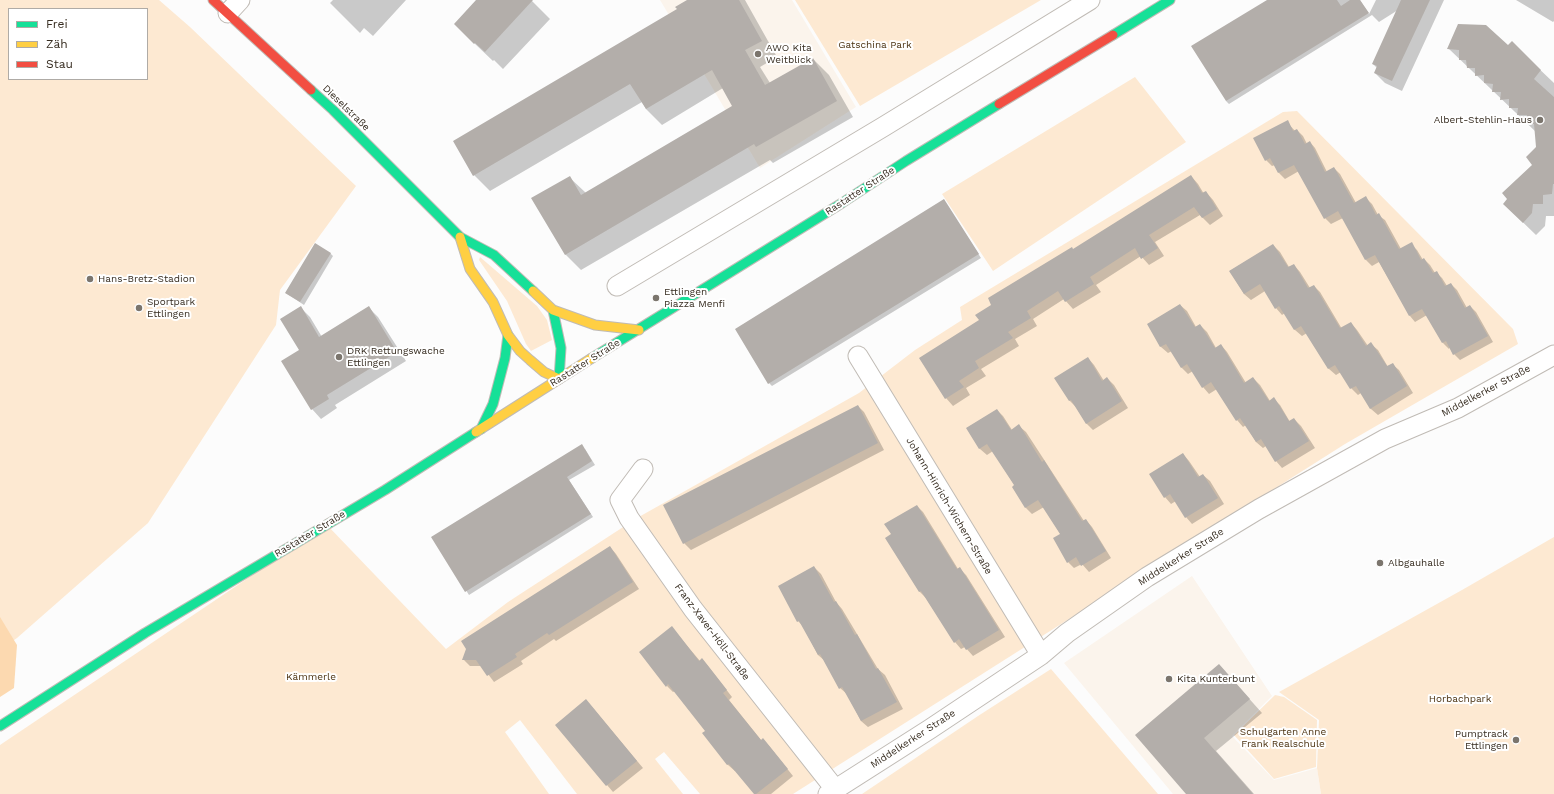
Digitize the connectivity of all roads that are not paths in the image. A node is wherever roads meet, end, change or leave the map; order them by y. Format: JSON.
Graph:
{"nodes":[{"id":1,"x":213,"y":0,"type":"edge"},
{"id":2,"x":1090,"y":0,"type":"edge"},
{"id":3,"x":1170,"y":0,"type":"edge"},
{"id":4,"x":234,"y":7,"type":"edge"},
{"id":5,"x":460,"y":237,"type":"junction"},
{"id":6,"x":617,"y":286,"type":"dead end"},
{"id":7,"x":553,"y":310,"type":"junction"},
{"id":8,"x":639,"y":330,"type":"junction"},
{"id":9,"x":508,"y":335,"type":"junction"},
{"id":10,"x":1554,"y":355,"type":"edge"},
{"id":11,"x":858,"y":356,"type":"dead end"},
{"id":12,"x":559,"y":379,"type":"junction"},
{"id":13,"x":480,"y":429,"type":"junction"},
{"id":14,"x":643,"y":469,"type":"dead end"},
{"id":15,"x":1041,"y":655,"type":"junction"},
{"id":16,"x":0,"y":726,"type":"edge"},
{"id":17,"x":831,"y":792,"type":"edge"}],
"edges":[{"from":1,"to":4,"type":"main road","name":"Dieselstraße"},
{"from":2,"to":6,"type":"street"},
{"from":3,"to":8,"type":"main road","name":"Rastatter Straße"},
{"from":4,"to":5,"type":"main road","name":"Dieselstraße"},
{"from":5,"to":7,"type":"main road","name":"Dieselstraße"},
{"from":5,"to":9,"type":"main road","name":"Dieselstraße"},
{"from":7,"to":8,"type":"main road","name":"Dieselstraße"},
{"from":7,"to":12,"type":"main road"},
{"from":8,"to":12,"type":"main road","name":"Rastatter Straße"},
{"from":9,"to":12,"type":"main road","name":"Dieselstraße"},
{"from":9,"to":13,"type":"main road"},
{"from":10,"to":15,"type":"street","name":"Middelkerker Straße"},
{"from":11,"to":15,"type":"street","name":"Johann-Hinrich-Wichern-Straße"},
{"from":12,"to":13,"type":"main road","name":"Rastatter Straße"},
{"from":13,"to":16,"type":"main road","name":"Rastatter Straße"},
{"from":14,"to":17,"type":"street","name":"Franz-Xaver-Höll-Straße"},
{"from":15,"to":17,"type":"street","name":"Middelkerker Straße"}]}
